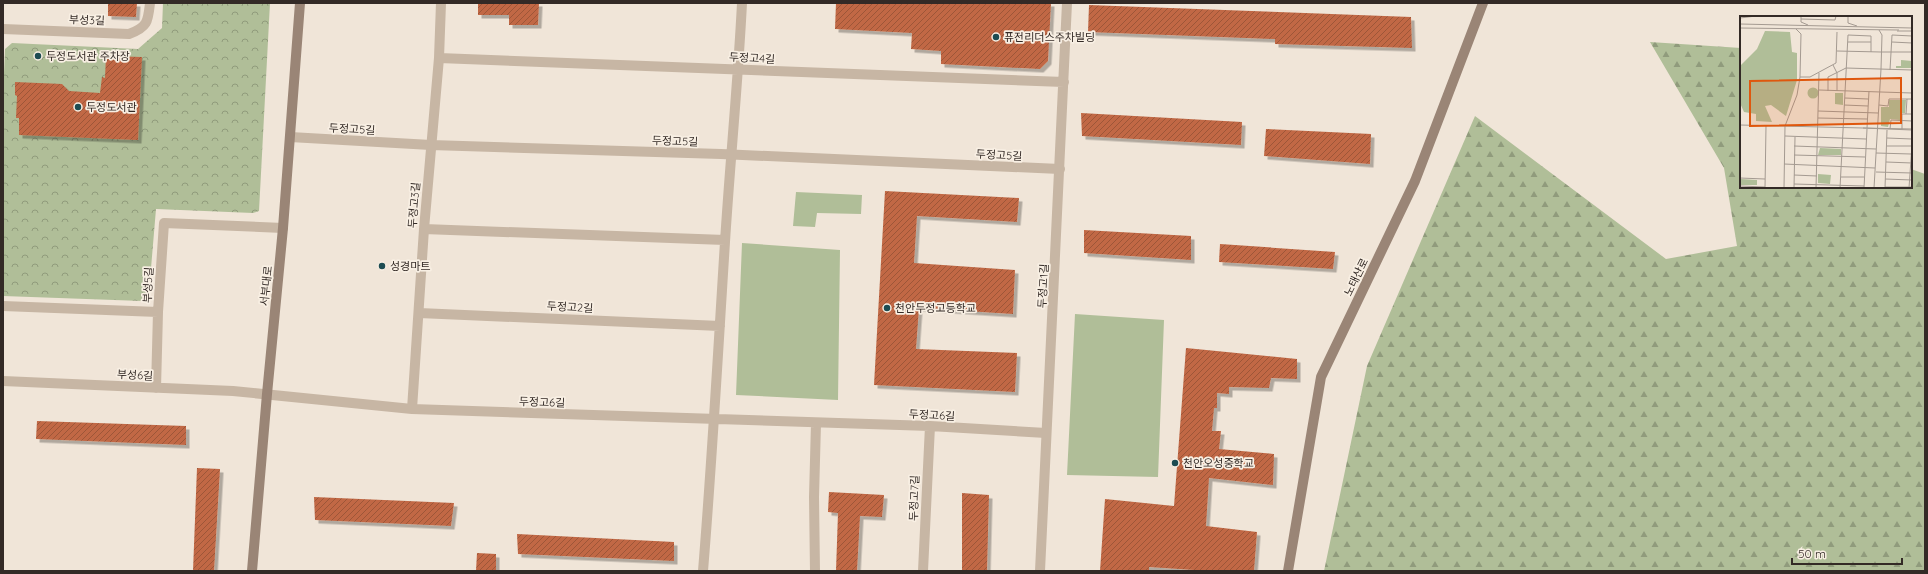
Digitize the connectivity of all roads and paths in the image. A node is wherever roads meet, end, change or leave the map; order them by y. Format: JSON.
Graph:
{"nodes":[{"id":1,"x":150,"y":3,"type":"edge"},
{"id":2,"x":300,"y":3,"type":"edge"},
{"id":3,"x":441,"y":3,"type":"edge"},
{"id":4,"x":742,"y":3,"type":"edge"},
{"id":5,"x":1067,"y":3,"type":"edge"},
{"id":6,"x":1483,"y":3,"type":"edge"},
{"id":7,"x":3,"y":30,"type":"edge"},
{"id":8,"x":439,"y":58,"type":"junction"},
{"id":9,"x":739,"y":70,"type":"junction"},
{"id":10,"x":1064,"y":82,"type":"junction"},
{"id":11,"x":290,"y":137,"type":"junction"},
{"id":12,"x":431,"y":145,"type":"junction"},
{"id":13,"x":732,"y":154,"type":"junction"},
{"id":14,"x":1060,"y":169,"type":"junction"},
{"id":15,"x":283,"y":228,"type":"junction"},
{"id":16,"x":424,"y":229,"type":"junction"},
{"id":17,"x":725,"y":240,"type":"junction"},
{"id":18,"x":3,"y":306,"type":"edge"},
{"id":19,"x":158,"y":312,"type":"junction"},
{"id":20,"x":418,"y":313,"type":"junction"},
{"id":21,"x":720,"y":326,"type":"junction"},
{"id":22,"x":3,"y":381,"type":"edge"},
{"id":23,"x":156,"y":388,"type":"junction"},
{"id":24,"x":267,"y":394,"type":"junction"},
{"id":25,"x":412,"y":409,"type":"junction"},
{"id":26,"x":715,"y":420,"type":"junction"},
{"id":27,"x":816,"y":423,"type":"junction"},
{"id":28,"x":930,"y":426,"type":"junction"},
{"id":29,"x":1046,"y":433,"type":"junction"},
{"id":30,"x":252,"y":571,"type":"edge"},
{"id":31,"x":703,"y":571,"type":"edge"},
{"id":32,"x":815,"y":571,"type":"edge"},
{"id":33,"x":923,"y":571,"type":"edge"},
{"id":34,"x":1040,"y":571,"type":"edge"},
{"id":35,"x":1288,"y":571,"type":"edge"}],
"edges":[{"from":1,"to":7,"type":"street","name":"부성3길"},
{"from":2,"to":11,"type":"street","name":"서부대로"},
{"from":3,"to":8,"type":"street","name":"두정고3길"},
{"from":4,"to":9,"type":"street"},
{"from":5,"to":10,"type":"street","name":"두정고1길"},
{"from":6,"to":35,"type":"street","name":"노태산로"},
{"from":8,"to":9,"type":"street","name":"두정고4길"},
{"from":8,"to":12,"type":"street","name":"두정고3길"},
{"from":9,"to":10,"type":"street","name":"두정고4길"},
{"from":9,"to":13,"type":"street"},
{"from":10,"to":14,"type":"street","name":"두정고1길"},
{"from":11,"to":12,"type":"street","name":"두정고5길"},
{"from":11,"to":15,"type":"street","name":"서부대로"},
{"from":12,"to":13,"type":"street","name":"두정고5길"},
{"from":12,"to":16,"type":"street","name":"두정고3길"},
{"from":13,"to":14,"type":"street","name":"두정고5길"},
{"from":13,"to":17,"type":"street"},
{"from":14,"to":29,"type":"street","name":"두정고1길"},
{"from":15,"to":19,"type":"street","name":"부성5길"},
{"from":15,"to":24,"type":"street","name":"서부대로"},
{"from":16,"to":17,"type":"street"},
{"from":16,"to":20,"type":"street","name":"두정고3길"},
{"from":17,"to":21,"type":"street"},
{"from":18,"to":19,"type":"street","name":"부성5길"},
{"from":19,"to":23,"type":"street"},
{"from":20,"to":21,"type":"street","name":"두정고2길"},
{"from":20,"to":25,"type":"street","name":"두정고3길"},
{"from":21,"to":26,"type":"street"},
{"from":22,"to":23,"type":"street","name":"부성6길"},
{"from":23,"to":24,"type":"street","name":"부성6길"},
{"from":24,"to":25,"type":"street","name":"두정고6길"},
{"from":24,"to":30,"type":"street","name":"서부대로"},
{"from":25,"to":26,"type":"street","name":"두정고6길"},
{"from":26,"to":27,"type":"street","name":"두정고6길"},
{"from":26,"to":31,"type":"street"},
{"from":27,"to":28,"type":"street","name":"두정고6길"},
{"from":27,"to":32,"type":"street"},
{"from":28,"to":29,"type":"street","name":"두정고6길"},
{"from":28,"to":33,"type":"street","name":"두정고7길"},
{"from":29,"to":34,"type":"street","name":"두정고1길"}]}
